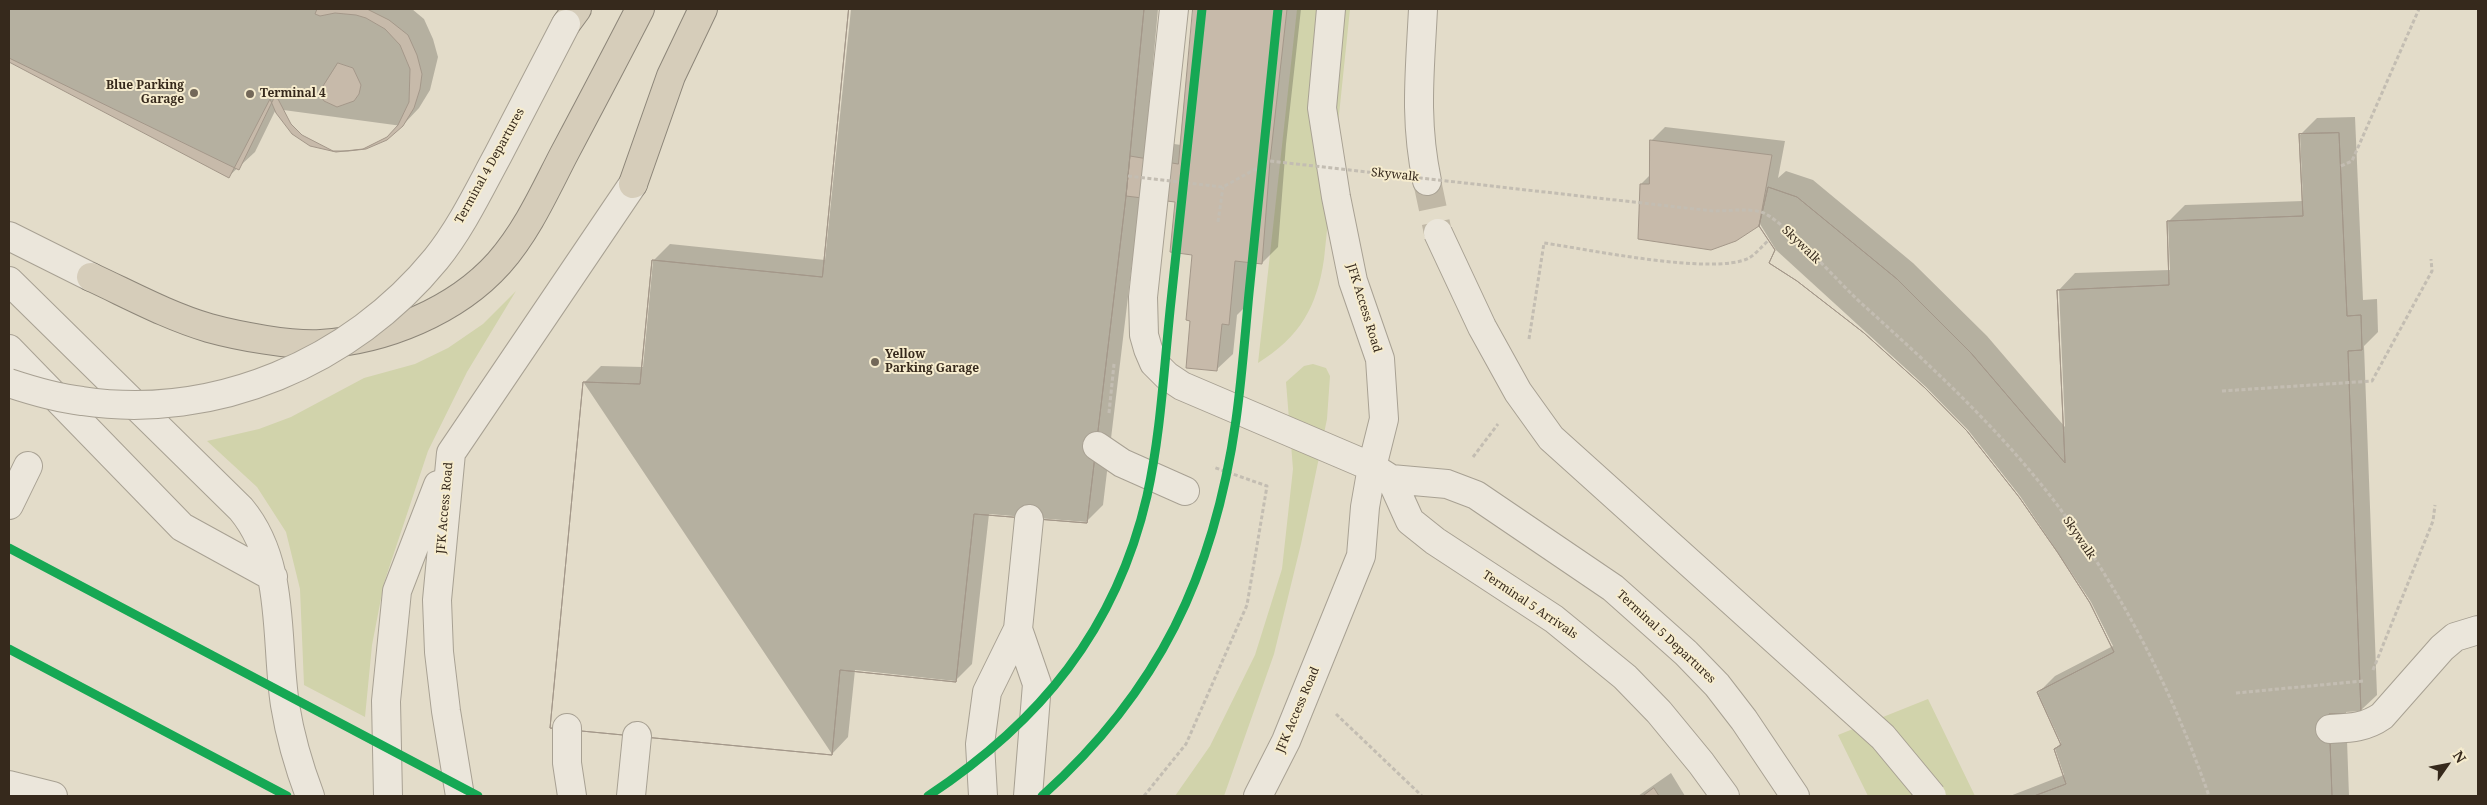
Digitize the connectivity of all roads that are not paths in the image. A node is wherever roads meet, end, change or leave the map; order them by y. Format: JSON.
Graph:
{"nodes":[{"id":1,"x":640,"y":9,"type":"edge"},
{"id":2,"x":703,"y":9,"type":"edge"},
{"id":3,"x":1174,"y":9,"type":"edge"},
{"id":4,"x":1331,"y":9,"type":"edge"},
{"id":5,"x":1423,"y":9,"type":"edge"},
{"id":6,"x":571,"y":17,"type":"edge"},
{"id":7,"x":1428,"y":181,"type":"tunnel mouth"},
{"id":8,"x":633,"y":184,"type":"joint"},
{"id":9,"x":1438,"y":233,"type":"tunnel mouth"},
{"id":10,"x":15,"y":238,"type":"edge"},
{"id":11,"x":91,"y":277,"type":"joint"},
{"id":12,"x":9,"y":282,"type":"edge"},
{"id":13,"x":9,"y":349,"type":"edge"},
{"id":14,"x":9,"y":383,"type":"edge"},
{"id":15,"x":1097,"y":446,"type":"dead end"},
{"id":16,"x":450,"y":453,"type":"junction"},
{"id":17,"x":28,"y":466,"type":"dead end"},
{"id":18,"x":1381,"y":473,"type":"junction"},
{"id":19,"x":1185,"y":491,"type":"dead end"},
{"id":20,"x":9,"y":505,"type":"edge"},
{"id":21,"x":1029,"y":519,"type":"dead end"},
{"id":22,"x":273,"y":577,"type":"junction"},
{"id":23,"x":1018,"y":629,"type":"junction"},
{"id":24,"x":2478,"y":630,"type":"edge"},
{"id":25,"x":567,"y":728,"type":"dead end"},
{"id":26,"x":2330,"y":729,"type":"dead end"},
{"id":27,"x":636,"y":736,"type":"dead end"},
{"id":28,"x":9,"y":785,"type":"edge"},
{"id":29,"x":53,"y":796,"type":"edge"},
{"id":30,"x":310,"y":796,"type":"edge"},
{"id":31,"x":388,"y":796,"type":"edge"},
{"id":32,"x":460,"y":796,"type":"edge"},
{"id":33,"x":572,"y":796,"type":"edge"},
{"id":34,"x":631,"y":796,"type":"edge"},
{"id":35,"x":982,"y":796,"type":"edge"},
{"id":36,"x":1028,"y":796,"type":"edge"},
{"id":37,"x":1258,"y":796,"type":"edge"},
{"id":38,"x":1725,"y":796,"type":"edge"},
{"id":39,"x":1795,"y":796,"type":"edge"},
{"id":40,"x":1932,"y":796,"type":"edge"}],
"edges":[{"from":1,"to":11,"type":"highway"},
{"from":2,"to":8,"type":"highway"},
{"from":3,"to":18,"type":"street","name":"Terminal 5 Departures"},
{"from":4,"to":18,"type":"street","name":"JFK Access Road"},
{"from":5,"to":7,"type":"street"},
{"from":6,"to":14,"type":"street","name":"Terminal 4 Departures","bridge":true},
{"from":8,"to":16,"type":"street","name":"JFK Access Road"},
{"from":9,"to":40,"type":"street","bridge":true},
{"from":10,"to":11,"type":"street"},
{"from":12,"to":22,"type":"street"},
{"from":13,"to":22,"type":"street"},
{"from":15,"to":19,"type":"street"},
{"from":16,"to":31,"type":"street"},
{"from":16,"to":32,"type":"street","name":"JFK Access Road"},
{"from":17,"to":20,"type":"street"},
{"from":18,"to":37,"type":"street","name":"JFK Access Road"},
{"from":18,"to":38,"type":"street","name":"Terminal 5 Arrivals"},
{"from":18,"to":39,"type":"street","name":"Terminal 5 Departures"},
{"from":21,"to":23,"type":"street"},
{"from":22,"to":30,"type":"street"},
{"from":23,"to":35,"type":"street"},
{"from":23,"to":36,"type":"street"},
{"from":24,"to":26,"type":"street"},
{"from":25,"to":33,"type":"street"},
{"from":27,"to":34,"type":"street"},
{"from":28,"to":29,"type":"street"}]}
